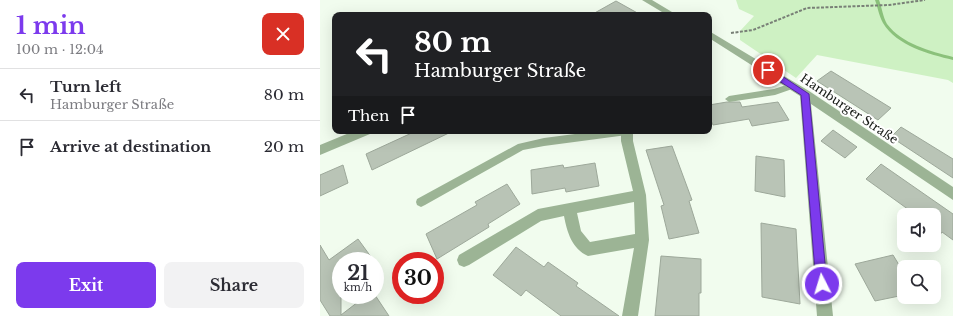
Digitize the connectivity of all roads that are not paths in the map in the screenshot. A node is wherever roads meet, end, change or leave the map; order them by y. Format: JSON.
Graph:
{"nodes":[{"id":1,"x":646,"y":0,"type":"edge"},
{"id":2,"x":668,"y":12,"type":"edge"},
{"id":3,"x":712,"y":36,"type":"edge"},
{"id":4,"x":792,"y":86,"type":"junction"},
{"id":5,"x":805,"y":94,"type":"junction"},
{"id":6,"x":729,"y":99,"type":"dead end"},
{"id":7,"x":359,"y":134,"type":"edge"},
{"id":8,"x":604,"y":134,"type":"edge"},
{"id":9,"x":627,"y":134,"type":"edge"},
{"id":10,"x":320,"y":150,"type":"edge"},
{"id":11,"x":953,"y":194,"type":"edge"},
{"id":12,"x":640,"y":195,"type":"junction"},
{"id":13,"x":421,"y":202,"type":"dead end"},
{"id":14,"x":570,"y":209,"type":"junction"},
{"id":15,"x":642,"y":240,"type":"junction"},
{"id":16,"x":464,"y":260,"type":"dead end"},
{"id":17,"x":630,"y":316,"type":"edge"},
{"id":18,"x":824,"y":316,"type":"edge"}],
"edges":[{"from":1,"to":2,"type":"street"},
{"from":3,"to":4,"type":"street","name":"Hamburger Straße"},
{"from":4,"to":5,"type":"street","name":"Hamburger Straße"},
{"from":4,"to":6,"type":"lane"},
{"from":5,"to":11,"type":"street","name":"Hamburger Straße"},
{"from":5,"to":18,"type":"street"},
{"from":7,"to":10,"type":"street"},
{"from":8,"to":13,"type":"lane"},
{"from":9,"to":12,"type":"street"},
{"from":12,"to":14,"type":"street"},
{"from":12,"to":15,"type":"street"},
{"from":14,"to":15,"type":"street"},
{"from":14,"to":16,"type":"street"},
{"from":15,"to":17,"type":"street"}]}
